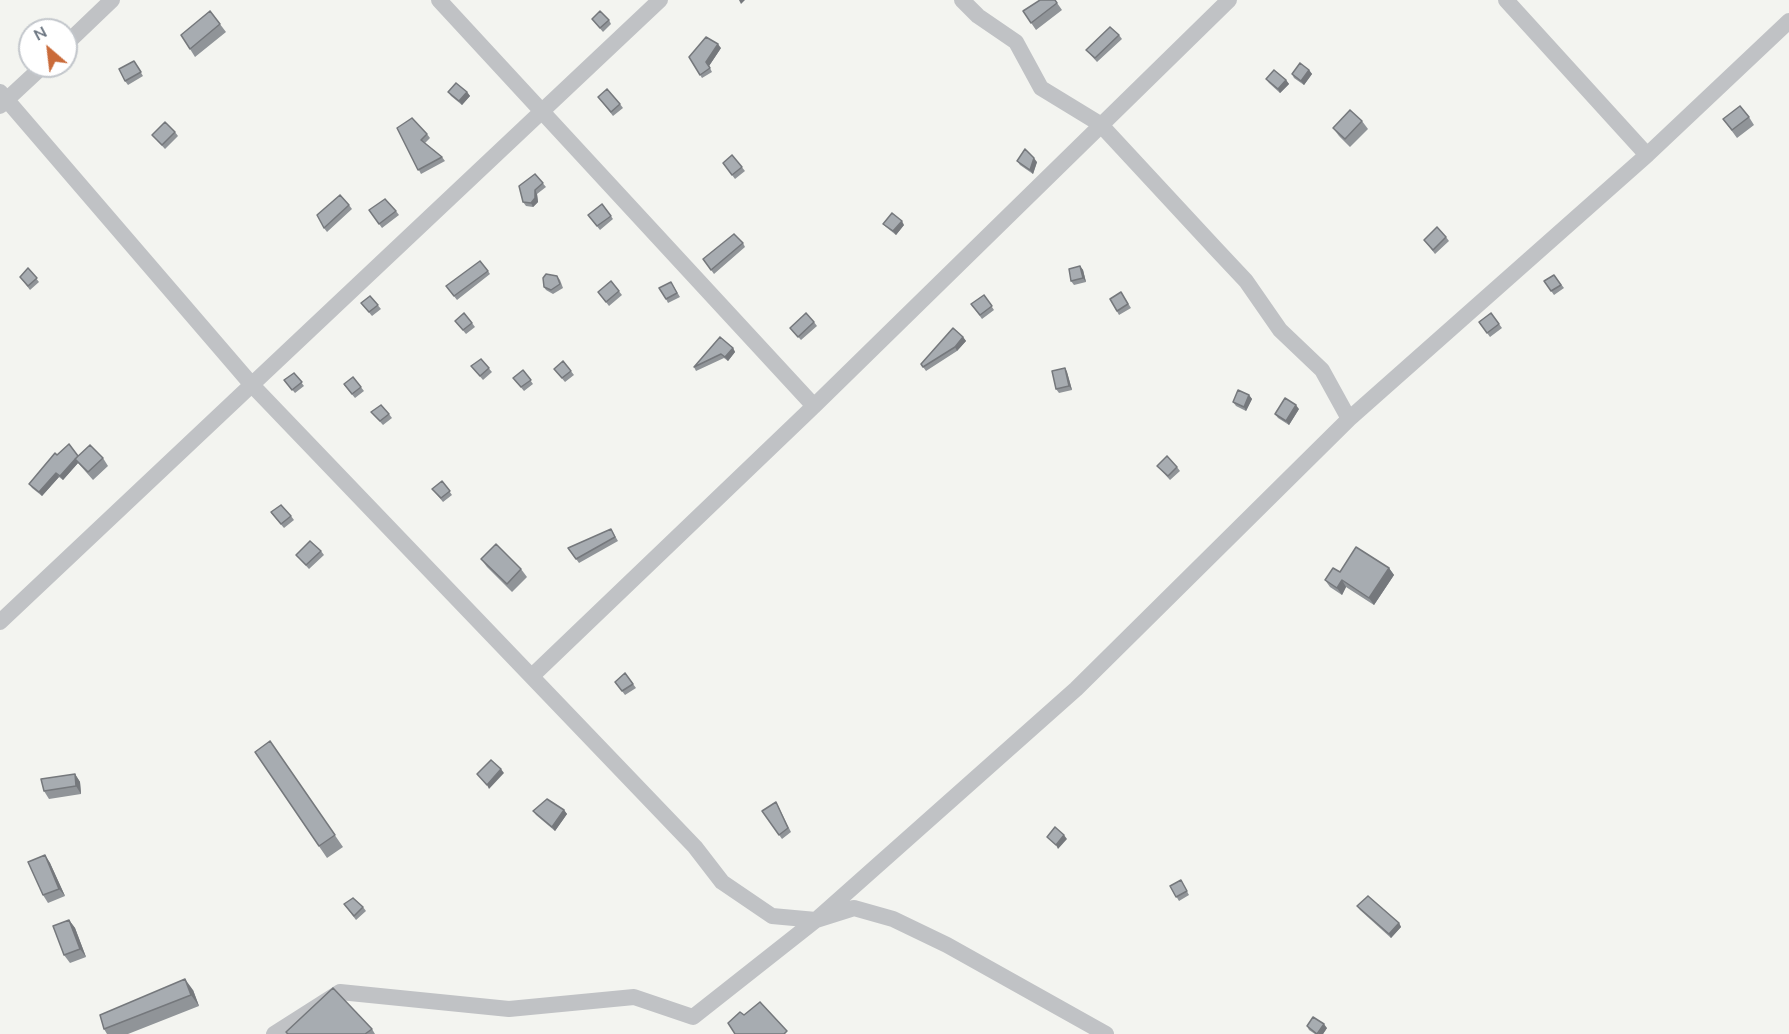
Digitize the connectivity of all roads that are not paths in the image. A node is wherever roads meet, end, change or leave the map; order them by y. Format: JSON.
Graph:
{"nodes":[{"id":1,"x":112,"y":0,"type":"edge"},
{"id":2,"x":439,"y":0,"type":"edge"},
{"id":3,"x":660,"y":0,"type":"edge"},
{"id":4,"x":962,"y":0,"type":"edge"},
{"id":5,"x":1229,"y":0,"type":"edge"},
{"id":6,"x":1506,"y":0,"type":"edge"},
{"id":7,"x":1789,"y":21,"type":"edge"},
{"id":8,"x":78,"y":33,"type":"edge"},
{"id":9,"x":28,"y":78,"type":"edge"},
{"id":10,"x":2,"y":99,"type":"edge"},
{"id":11,"x":542,"y":112,"type":"junction"},
{"id":12,"x":1100,"y":124,"type":"junction"},
{"id":13,"x":1647,"y":155,"type":"junction"},
{"id":14,"x":252,"y":385,"type":"junction"},
{"id":15,"x":814,"y":406,"type":"junction"},
{"id":16,"x":1349,"y":419,"type":"junction"},
{"id":17,"x":0,"y":622,"type":"edge"},
{"id":18,"x":532,"y":676,"type":"junction"},
{"id":19,"x":816,"y":920,"type":"junction"},
{"id":20,"x":274,"y":1034,"type":"edge"},
{"id":21,"x":1106,"y":1034,"type":"edge"}],
"edges":[{"from":1,"to":8,"type":"street"},
{"from":2,"to":11,"type":"street"},
{"from":3,"to":11,"type":"street"},
{"from":4,"to":12,"type":"street"},
{"from":5,"to":12,"type":"street"},
{"from":6,"to":13,"type":"street"},
{"from":7,"to":13,"type":"street"},
{"from":9,"to":10,"type":"street"},
{"from":10,"to":14,"type":"street"},
{"from":11,"to":14,"type":"street"},
{"from":11,"to":15,"type":"street"},
{"from":12,"to":15,"type":"street"},
{"from":12,"to":16,"type":"street"},
{"from":13,"to":16,"type":"street"},
{"from":14,"to":17,"type":"street"},
{"from":14,"to":18,"type":"street"},
{"from":15,"to":18,"type":"street"},
{"from":16,"to":19,"type":"street"},
{"from":18,"to":19,"type":"street"},
{"from":19,"to":20,"type":"street"},
{"from":19,"to":21,"type":"street"}]}
